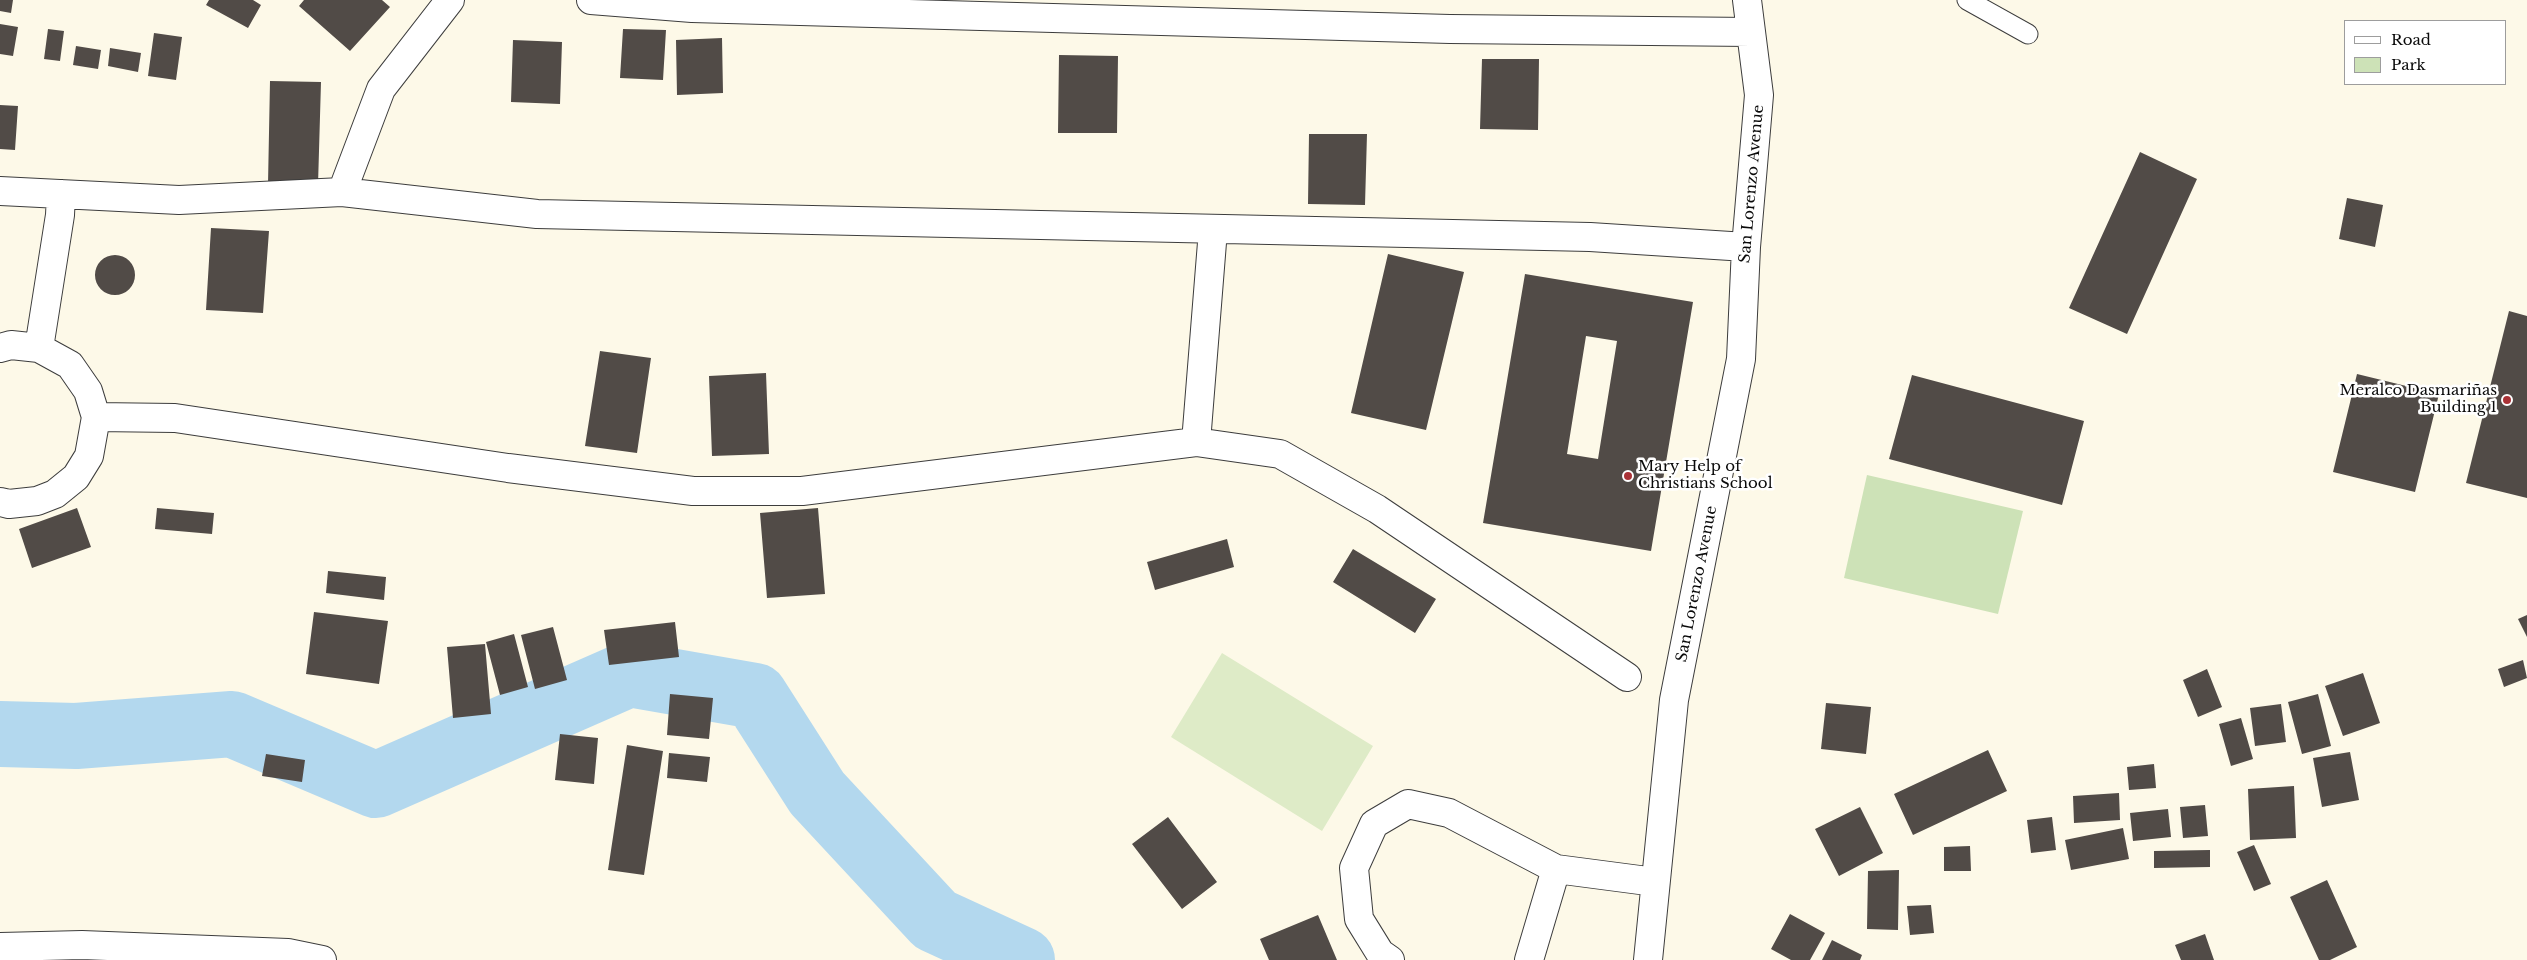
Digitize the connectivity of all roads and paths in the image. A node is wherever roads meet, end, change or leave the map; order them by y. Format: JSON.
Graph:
{"nodes":[{"id":1,"x":450,"y":0,"type":"edge"},
{"id":2,"x":590,"y":0,"type":"edge"},
{"id":3,"x":1747,"y":0,"type":"edge"},
{"id":4,"x":1966,"y":0,"type":"edge"},
{"id":5,"x":1751,"y":32,"type":"junction"},
{"id":6,"x":2028,"y":34,"type":"dead end"},
{"id":7,"x":0,"y":191,"type":"edge"},
{"id":8,"x":342,"y":192,"type":"junction"},
{"id":9,"x":61,"y":194,"type":"junction"},
{"id":10,"x":1213,"y":230,"type":"junction"},
{"id":11,"x":1746,"y":247,"type":"junction"},
{"id":12,"x":0,"y":348,"type":"edge"},
{"id":13,"x":39,"y":348,"type":"junction"},
{"id":14,"x":96,"y":417,"type":"junction"},
{"id":15,"x":1196,"y":442,"type":"junction"},
{"id":16,"x":0,"y":502,"type":"edge"},
{"id":17,"x":1627,"y":678,"type":"dead end"},
{"id":18,"x":1556,"y":869,"type":"junction"},
{"id":19,"x":1655,"y":882,"type":"junction"},
{"id":20,"x":0,"y":947,"type":"edge"},
{"id":21,"x":81,"y":952,"type":"edge"},
{"id":22,"x":322,"y":960,"type":"edge"},
{"id":23,"x":1390,"y":960,"type":"edge"},
{"id":24,"x":1529,"y":960,"type":"edge"},
{"id":25,"x":1648,"y":960,"type":"edge"}],
"edges":[{"from":1,"to":8,"type":"street"},
{"from":2,"to":5,"type":"street"},
{"from":3,"to":5,"type":"street","name":"San Lorenzo Avenue"},
{"from":4,"to":6,"type":"lane"},
{"from":5,"to":11,"type":"street","name":"San Lorenzo Avenue"},
{"from":7,"to":9,"type":"street"},
{"from":8,"to":9,"type":"street"},
{"from":8,"to":10,"type":"street"},
{"from":9,"to":13,"type":"street"},
{"from":10,"to":11,"type":"street"},
{"from":10,"to":15,"type":"street"},
{"from":11,"to":19,"type":"street","name":"San Lorenzo Avenue"},
{"from":12,"to":13,"type":"street"},
{"from":13,"to":14,"type":"street"},
{"from":14,"to":15,"type":"street"},
{"from":14,"to":16,"type":"street"},
{"from":15,"to":17,"type":"street"},
{"from":18,"to":19,"type":"street"},
{"from":18,"to":23,"type":"street"},
{"from":18,"to":24,"type":"street"},
{"from":19,"to":25,"type":"street","name":"San Lorenzo Avenue"},
{"from":20,"to":21,"type":"street"},
{"from":21,"to":22,"type":"street"}]}
